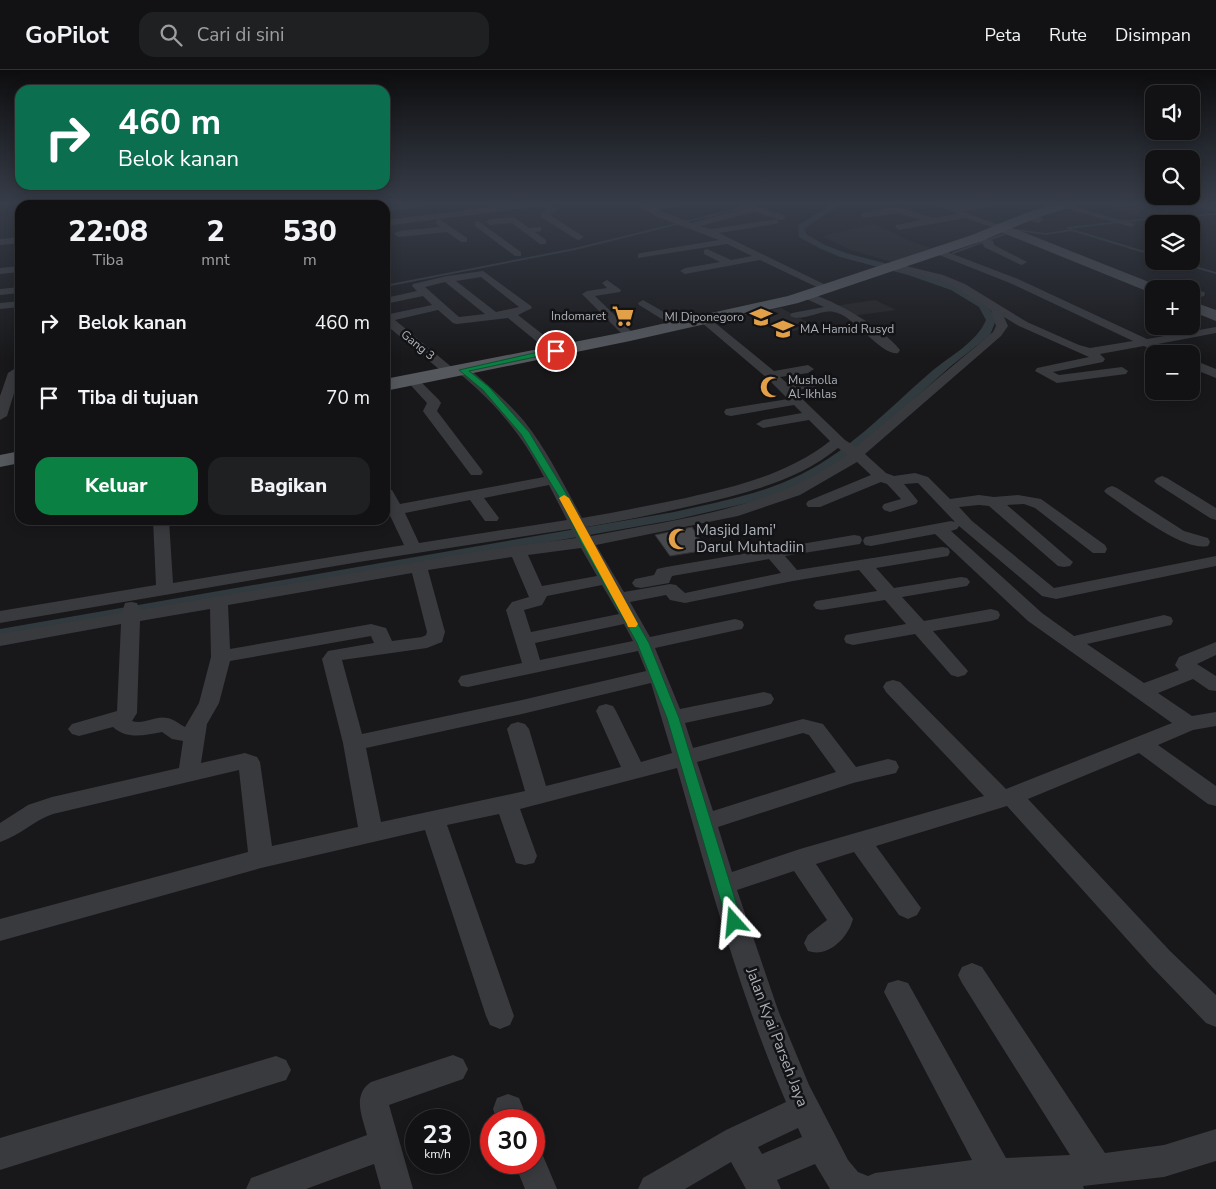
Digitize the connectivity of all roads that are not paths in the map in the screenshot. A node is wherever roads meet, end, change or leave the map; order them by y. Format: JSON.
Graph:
{"nodes":[{"id":1,"x":646,"y":255,"type":"edge"},
{"id":2,"x":714,"y":255,"type":"edge"},
{"id":3,"x":756,"y":255,"type":"edge"},
{"id":4,"x":937,"y":255,"type":"edge"},
{"id":5,"x":949,"y":255,"type":"edge"},
{"id":6,"x":1008,"y":255,"type":"edge"},
{"id":7,"x":1070,"y":255,"type":"edge"},
{"id":8,"x":641,"y":256,"type":"dead end"},
{"id":9,"x":774,"y":256,"type":"dead end"},
{"id":10,"x":760,"y":257,"type":"junction"},
{"id":11,"x":1022,"y":262,"type":"dead end"},
{"id":12,"x":730,"y":263,"type":"junction"},
{"id":13,"x":903,"y":267,"type":"junction"},
{"id":14,"x":15,"y":270,"type":"edge"},
{"id":15,"x":0,"y":271,"type":"edge"},
{"id":16,"x":685,"y":271,"type":"dead end"},
{"id":17,"x":447,"y":279,"type":"junction"},
{"id":18,"x":964,"y":282,"type":"dead end"},
{"id":19,"x":607,"y":283,"type":"dead end"},
{"id":20,"x":1145,"y":285,"type":"edge"},
{"id":21,"x":829,"y":289,"type":"junction"},
{"id":22,"x":15,"y":290,"type":"edge"},
{"id":23,"x":0,"y":292,"type":"edge"},
{"id":24,"x":948,"y":292,"type":"dead end"},
{"id":25,"x":424,"y":293,"type":"junction"},
{"id":26,"x":390,"y":300,"type":"edge"},
{"id":27,"x":986,"y":300,"type":"junction"},
{"id":28,"x":611,"y":302,"type":"dead end"},
{"id":29,"x":643,"y":303,"type":"dead end"},
{"id":30,"x":1200,"y":303,"type":"edge"},
{"id":31,"x":15,"y":304,"type":"edge"},
{"id":32,"x":597,"y":304,"type":"junction"},
{"id":33,"x":799,"y":304,"type":"junction"},
{"id":34,"x":0,"y":306,"type":"edge"},
{"id":35,"x":440,"y":306,"type":"junction"},
{"id":36,"x":836,"y":308,"type":"junction"},
{"id":37,"x":510,"y":314,"type":"junction"},
{"id":38,"x":494,"y":316,"type":"junction"},
{"id":39,"x":1216,"y":316,"type":"edge"},
{"id":40,"x":390,"y":318,"type":"edge"},
{"id":41,"x":705,"y":320,"type":"junction"},
{"id":42,"x":390,"y":322,"type":"edge"},
{"id":43,"x":679,"y":325,"type":"junction"},
{"id":44,"x":1216,"y":330,"type":"edge"},
{"id":45,"x":630,"y":336,"type":"junction"},
{"id":46,"x":1147,"y":343,"type":"junction"},
{"id":47,"x":1151,"y":345,"type":"edge"},
{"id":48,"x":894,"y":350,"type":"dead end"},
{"id":49,"x":556,"y":351,"type":"junction"},
{"id":50,"x":1090,"y":352,"type":"junction"},
{"id":51,"x":1200,"y":367,"type":"edge"},
{"id":52,"x":808,"y":369,"type":"dead end"},
{"id":53,"x":1122,"y":370,"type":"dead end"},
{"id":54,"x":457,"y":371,"type":"junction"},
{"id":55,"x":15,"y":372,"type":"edge"},
{"id":56,"x":1216,"y":374,"type":"edge"},
{"id":57,"x":0,"y":375,"type":"edge"},
{"id":58,"x":771,"y":375,"type":"junction"},
{"id":59,"x":15,"y":377,"type":"edge"},
{"id":60,"x":412,"y":380,"type":"junction"},
{"id":61,"x":830,"y":380,"type":"dead end"},
{"id":62,"x":390,"y":384,"type":"edge"},
{"id":63,"x":784,"y":388,"type":"junction"},
{"id":64,"x":797,"y":401,"type":"junction"},
{"id":65,"x":15,"y":404,"type":"edge"},
{"id":66,"x":2,"y":408,"type":"edge"},
{"id":67,"x":731,"y":412,"type":"dead end"},
{"id":68,"x":812,"y":416,"type":"junction"},
{"id":69,"x":763,"y":424,"type":"dead end"},
{"id":70,"x":839,"y":442,"type":"junction"},
{"id":71,"x":855,"y":454,"type":"junction"},
{"id":72,"x":15,"y":458,"type":"edge"},
{"id":73,"x":0,"y":461,"type":"edge"},
{"id":74,"x":476,"y":472,"type":"dead end"},
{"id":75,"x":886,"y":479,"type":"junction"},
{"id":76,"x":552,"y":480,"type":"junction"},
{"id":77,"x":1162,"y":481,"type":"dead end"},
{"id":78,"x":1112,"y":490,"type":"dead end"},
{"id":79,"x":474,"y":495,"type":"junction"},
{"id":80,"x":390,"y":499,"type":"edge"},
{"id":81,"x":994,"y":502,"type":"junction"},
{"id":82,"x":814,"y":504,"type":"dead end"},
{"id":83,"x":948,"y":504,"type":"junction"},
{"id":84,"x":890,"y":507,"type":"dead end"},
{"id":85,"x":395,"y":510,"type":"junction"},
{"id":86,"x":1216,"y":515,"type":"edge"},
{"id":87,"x":492,"y":518,"type":"dead end"},
{"id":88,"x":966,"y":524,"type":"junction"},
{"id":89,"x":161,"y":525,"type":"edge"},
{"id":90,"x":939,"y":528,"type":"junction"},
{"id":91,"x":582,"y":533,"type":"junction"},
{"id":92,"x":1209,"y":541,"type":"edge"},
{"id":93,"x":414,"y":549,"type":"junction"},
{"id":94,"x":1099,"y":549,"type":"dead end"},
{"id":95,"x":518,"y":552,"type":"junction"},
{"id":96,"x":942,"y":552,"type":"dead end"},
{"id":97,"x":1216,"y":552,"type":"edge"},
{"id":98,"x":773,"y":553,"type":"junction"},
{"id":99,"x":1216,"y":561,"type":"edge"},
{"id":100,"x":1064,"y":562,"type":"dead end"},
{"id":101,"x":864,"y":565,"type":"junction"},
{"id":102,"x":419,"y":567,"type":"junction"},
{"id":103,"x":793,"y":576,"type":"junction"},
{"id":104,"x":961,"y":582,"type":"dead end"},
{"id":105,"x":666,"y":584,"type":"junction"},
{"id":106,"x":165,"y":590,"type":"junction"},
{"id":107,"x":536,"y":594,"type":"junction"},
{"id":108,"x":622,"y":594,"type":"junction"},
{"id":109,"x":890,"y":594,"type":"junction"},
{"id":110,"x":219,"y":602,"type":"junction"},
{"id":111,"x":822,"y":605,"type":"dead end"},
{"id":112,"x":131,"y":606,"type":"junction"},
{"id":113,"x":991,"y":615,"type":"dead end"},
{"id":114,"x":0,"y":617,"type":"edge"},
{"id":115,"x":1164,"y":621,"type":"dead end"},
{"id":116,"x":735,"y":624,"type":"dead end"},
{"id":117,"x":918,"y":627,"type":"junction"},
{"id":118,"x":525,"y":639,"type":"junction"},
{"id":119,"x":853,"y":639,"type":"dead end"},
{"id":120,"x":0,"y":640,"type":"edge"},
{"id":121,"x":1072,"y":642,"type":"junction"},
{"id":122,"x":643,"y":643,"type":"junction"},
{"id":123,"x":386,"y":648,"type":"junction"},
{"id":124,"x":1216,"y":648,"type":"edge"},
{"id":125,"x":221,"y":657,"type":"junction"},
{"id":126,"x":533,"y":667,"type":"junction"},
{"id":127,"x":958,"y":671,"type":"dead end"},
{"id":128,"x":1194,"y":671,"type":"junction"},
{"id":129,"x":657,"y":675,"type":"junction"},
{"id":130,"x":468,"y":681,"type":"dead end"},
{"id":131,"x":1216,"y":685,"type":"edge"},
{"id":132,"x":894,"y":686,"type":"dead end"},
{"id":133,"x":1142,"y":692,"type":"junction"},
{"id":134,"x":764,"y":699,"type":"dead end"},
{"id":135,"x":606,"y":711,"type":"dead end"},
{"id":136,"x":673,"y":718,"type":"junction"},
{"id":137,"x":1216,"y":718,"type":"edge"},
{"id":138,"x":118,"y":720,"type":"junction"},
{"id":139,"x":1188,"y":724,"type":"junction"},
{"id":140,"x":79,"y":729,"type":"dead end"},
{"id":141,"x":518,"y":729,"type":"dead end"},
{"id":142,"x":194,"y":735,"type":"junction"},
{"id":143,"x":354,"y":743,"type":"junction"},
{"id":144,"x":1141,"y":744,"type":"junction"},
{"id":145,"x":684,"y":758,"type":"junction"},
{"id":146,"x":888,"y":767,"type":"dead end"},
{"id":147,"x":634,"y":771,"type":"junction"},
{"id":148,"x":189,"y":773,"type":"junction"},
{"id":149,"x":851,"y":776,"type":"junction"},
{"id":150,"x":538,"y":797,"type":"junction"},
{"id":151,"x":1006,"y":797,"type":"junction"},
{"id":152,"x":1216,"y":798,"type":"edge"},
{"id":153,"x":507,"y":804,"type":"junction"},
{"id":154,"x":433,"y":819,"type":"junction"},
{"id":155,"x":704,"y":822,"type":"junction"},
{"id":156,"x":371,"y":832,"type":"junction"},
{"id":157,"x":0,"y":833,"type":"edge"},
{"id":158,"x":860,"y":841,"type":"junction"},
{"id":159,"x":525,"y":856,"type":"dead end"},
{"id":160,"x":261,"y":858,"type":"junction"},
{"id":161,"x":800,"y":859,"type":"junction"},
{"id":162,"x":722,"y":885,"type":"junction"},
{"id":163,"x":908,"y":908,"type":"dead end"},
{"id":164,"x":0,"y":930,"type":"edge"},
{"id":165,"x":817,"y":943,"type":"dead end"},
{"id":166,"x":972,"y":975,"type":"dead end"},
{"id":167,"x":898,"y":992,"type":"dead end"},
{"id":168,"x":1216,"y":1014,"type":"edge"},
{"id":169,"x":500,"y":1016,"type":"dead end"},
{"id":170,"x":453,"y":1069,"type":"dead end"},
{"id":171,"x":276,"y":1070,"type":"dead end"},
{"id":172,"x":804,"y":1109,"type":"junction"},
{"id":173,"x":738,"y":1141,"type":"junction"},
{"id":174,"x":386,"y":1144,"type":"junction"},
{"id":175,"x":822,"y":1144,"type":"junction"},
{"id":176,"x":1216,"y":1145,"type":"edge"},
{"id":177,"x":0,"y":1154,"type":"edge"},
{"id":178,"x":1097,"y":1168,"type":"junction"},
{"id":179,"x":535,"y":1174,"type":"edge"},
{"id":180,"x":997,"y":1174,"type":"junction"},
{"id":181,"x":1062,"y":1180,"type":"edge"},
{"id":182,"x":760,"y":1181,"type":"edge"},
{"id":183,"x":910,"y":1187,"type":"edge"},
{"id":184,"x":262,"y":1189,"type":"edge"},
{"id":185,"x":397,"y":1189,"type":"edge"},
{"id":186,"x":541,"y":1189,"type":"edge"},
{"id":187,"x":654,"y":1189,"type":"edge"},
{"id":188,"x":860,"y":1189,"type":"edge"},
{"id":189,"x":875,"y":1189,"type":"edge"}],
"edges":[{"from":1,"to":8,"type":"street"},
{"from":2,"to":12,"type":"street"},
{"from":3,"to":10,"type":"street"},
{"from":4,"to":13,"type":"main road"},
{"from":5,"to":46,"type":"street"},
{"from":6,"to":11,"type":"street"},
{"from":7,"to":20,"type":"main road"},
{"from":9,"to":10,"type":"street"},
{"from":10,"to":12,"type":"street"},
{"from":10,"to":21,"type":"street"},
{"from":12,"to":16,"type":"street"},
{"from":13,"to":18,"type":"street"},
{"from":13,"to":21,"type":"main road"},
{"from":13,"to":24,"type":"street"},
{"from":13,"to":27,"type":"street"},
{"from":14,"to":15,"type":"street"},
{"from":17,"to":25,"type":"street"},
{"from":17,"to":37,"type":"street"},
{"from":17,"to":38,"type":"street"},
{"from":19,"to":32,"type":"street"},
{"from":21,"to":33,"type":"main road"},
{"from":22,"to":23,"type":"street"},
{"from":25,"to":26,"type":"street"},
{"from":25,"to":35,"type":"street"},
{"from":27,"to":50,"type":"street"},
{"from":27,"to":71,"type":"street"},
{"from":28,"to":32,"type":"street"},
{"from":29,"to":43,"type":"street"},
{"from":30,"to":39,"type":"main road"},
{"from":31,"to":34,"type":"street"},
{"from":32,"to":45,"type":"street"},
{"from":33,"to":36,"type":"street"},
{"from":33,"to":36,"type":"street"},
{"from":33,"to":41,"type":"main road"},
{"from":35,"to":38,"type":"street"},
{"from":35,"to":40,"type":"street"},
{"from":36,"to":48,"type":"street"},
{"from":37,"to":38,"type":"street"},
{"from":37,"to":49,"type":"street"},
{"from":41,"to":43,"type":"main road"},
{"from":41,"to":58,"type":"street"},
{"from":42,"to":54,"type":"street","name":"Gang 3"},
{"from":43,"to":45,"type":"main road"},
{"from":44,"to":46,"type":"street"},
{"from":45,"to":49,"type":"main road"},
{"from":46,"to":47,"type":"street"},
{"from":46,"to":50,"type":"street"},
{"from":49,"to":54,"type":"main road"},
{"from":50,"to":53,"type":"street"},
{"from":51,"to":56,"type":"street"},
{"from":52,"to":58,"type":"street"},
{"from":54,"to":60,"type":"main road"},
{"from":54,"to":76,"type":"street","name":"Jalan Kyai Parseh Jaya"},
{"from":55,"to":57,"type":"street"},
{"from":58,"to":63,"type":"street"},
{"from":59,"to":66,"type":"street"},
{"from":60,"to":62,"type":"main road"},
{"from":60,"to":74,"type":"street"},
{"from":61,"to":63,"type":"street"},
{"from":63,"to":64,"type":"street"},
{"from":64,"to":67,"type":"street"},
{"from":64,"to":68,"type":"street"},
{"from":65,"to":66,"type":"street"},
{"from":68,"to":69,"type":"street"},
{"from":68,"to":70,"type":"street"},
{"from":70,"to":71,"type":"street"},
{"from":70,"to":91,"type":"street"},
{"from":71,"to":75,"type":"street"},
{"from":71,"to":91,"type":"street"},
{"from":72,"to":73,"type":"main road"},
{"from":75,"to":82,"type":"street"},
{"from":75,"to":83,"type":"street"},
{"from":75,"to":84,"type":"street"},
{"from":76,"to":79,"type":"street"},
{"from":76,"to":91,"type":"street","name":"Jalan Kyai Parseh Jaya"},
{"from":77,"to":86,"type":"street"},
{"from":78,"to":92,"type":"street"},
{"from":79,"to":85,"type":"street"},
{"from":79,"to":87,"type":"street"},
{"from":80,"to":85,"type":"street"},
{"from":81,"to":83,"type":"street"},
{"from":81,"to":94,"type":"street"},
{"from":81,"to":100,"type":"street"},
{"from":83,"to":88,"type":"street"},
{"from":85,"to":93,"type":"street"},
{"from":88,"to":90,"type":"street"},
{"from":88,"to":99,"type":"street"},
{"from":89,"to":106,"type":"street"},
{"from":90,"to":98,"type":"street"},
{"from":90,"to":121,"type":"street"},
{"from":91,"to":93,"type":"street"},
{"from":91,"to":95,"type":"street"},
{"from":91,"to":108,"type":"street","name":"Jalan Kyai Parseh Jaya"},
{"from":92,"to":97,"type":"street"},
{"from":93,"to":106,"type":"street"},
{"from":95,"to":102,"type":"street"},
{"from":95,"to":107,"type":"street"},
{"from":96,"to":101,"type":"street"},
{"from":98,"to":103,"type":"street"},
{"from":98,"to":105,"type":"street"},
{"from":101,"to":103,"type":"street"},
{"from":101,"to":109,"type":"street"},
{"from":102,"to":110,"type":"street"},
{"from":102,"to":123,"type":"street"},
{"from":103,"to":105,"type":"street"},
{"from":104,"to":109,"type":"street"},
{"from":105,"to":108,"type":"street"},
{"from":106,"to":112,"type":"street"},
{"from":107,"to":108,"type":"street"},
{"from":107,"to":118,"type":"street"},
{"from":108,"to":118,"type":"street"},
{"from":108,"to":122,"type":"street","name":"Jalan Kyai Parseh Jaya"},
{"from":109,"to":111,"type":"street"},
{"from":109,"to":117,"type":"street"},
{"from":110,"to":112,"type":"street"},
{"from":110,"to":125,"type":"street"},
{"from":112,"to":114,"type":"street"},
{"from":112,"to":120,"type":"street"},
{"from":112,"to":138,"type":"street"},
{"from":113,"to":117,"type":"street"},
{"from":115,"to":121,"type":"street"},
{"from":116,"to":122,"type":"street"},
{"from":117,"to":119,"type":"street"},
{"from":117,"to":127,"type":"street"},
{"from":118,"to":126,"type":"street"},
{"from":121,"to":133,"type":"street"},
{"from":122,"to":126,"type":"street"},
{"from":122,"to":129,"type":"street","name":"Jalan Kyai Parseh Jaya"},
{"from":123,"to":125,"type":"street"},
{"from":123,"to":143,"type":"street"},
{"from":124,"to":128,"type":"street"},
{"from":125,"to":142,"type":"street"},
{"from":126,"to":130,"type":"street"},
{"from":128,"to":131,"type":"street"},
{"from":128,"to":133,"type":"street"},
{"from":129,"to":136,"type":"street","name":"Jalan Kyai Parseh Jaya"},
{"from":129,"to":143,"type":"street"},
{"from":132,"to":151,"type":"street"},
{"from":133,"to":139,"type":"street"},
{"from":134,"to":136,"type":"street"},
{"from":135,"to":147,"type":"street"},
{"from":136,"to":145,"type":"street","name":"Jalan Kyai Parseh Jaya"},
{"from":137,"to":139,"type":"street"},
{"from":138,"to":140,"type":"street"},
{"from":138,"to":142,"type":"street"},
{"from":139,"to":144,"type":"street"},
{"from":141,"to":150,"type":"street"},
{"from":142,"to":148,"type":"street"},
{"from":143,"to":156,"type":"street"},
{"from":144,"to":151,"type":"street"},
{"from":144,"to":152,"type":"street"},
{"from":145,"to":147,"type":"street"},
{"from":145,"to":149,"type":"street"},
{"from":145,"to":155,"type":"street","name":"Jalan Kyai Parseh Jaya"},
{"from":146,"to":149,"type":"street"},
{"from":147,"to":150,"type":"street"},
{"from":148,"to":157,"type":"street"},
{"from":148,"to":160,"type":"street"},
{"from":149,"to":155,"type":"street"},
{"from":150,"to":153,"type":"street"},
{"from":151,"to":158,"type":"street"},
{"from":151,"to":168,"type":"street"},
{"from":153,"to":154,"type":"street"},
{"from":153,"to":159,"type":"street"},
{"from":154,"to":156,"type":"street"},
{"from":154,"to":169,"type":"street"},
{"from":155,"to":162,"type":"street","name":"Jalan Kyai Parseh Jaya"},
{"from":156,"to":160,"type":"street"},
{"from":158,"to":161,"type":"street"},
{"from":158,"to":163,"type":"street"},
{"from":160,"to":164,"type":"street"},
{"from":161,"to":162,"type":"street"},
{"from":161,"to":165,"type":"street"},
{"from":162,"to":172,"type":"street","name":"Jalan Kyai Parseh Jaya"},
{"from":166,"to":178,"type":"street"},
{"from":167,"to":180,"type":"street"},
{"from":170,"to":174,"type":"street"},
{"from":171,"to":177,"type":"street"},
{"from":172,"to":173,"type":"street"},
{"from":172,"to":175,"type":"street","name":"Jalan Kyai Parseh Jaya"},
{"from":173,"to":182,"type":"street"},
{"from":173,"to":187,"type":"street"},
{"from":174,"to":184,"type":"street"},
{"from":174,"to":185,"type":"street"},
{"from":175,"to":182,"type":"street"},
{"from":175,"to":188,"type":"street","name":"Jalan Kyai Parseh Jaya"},
{"from":176,"to":178,"type":"street"},
{"from":178,"to":181,"type":"street"},
{"from":179,"to":186,"type":"street"},
{"from":180,"to":181,"type":"street"},
{"from":180,"to":183,"type":"street"},
{"from":183,"to":189,"type":"street"}]}
